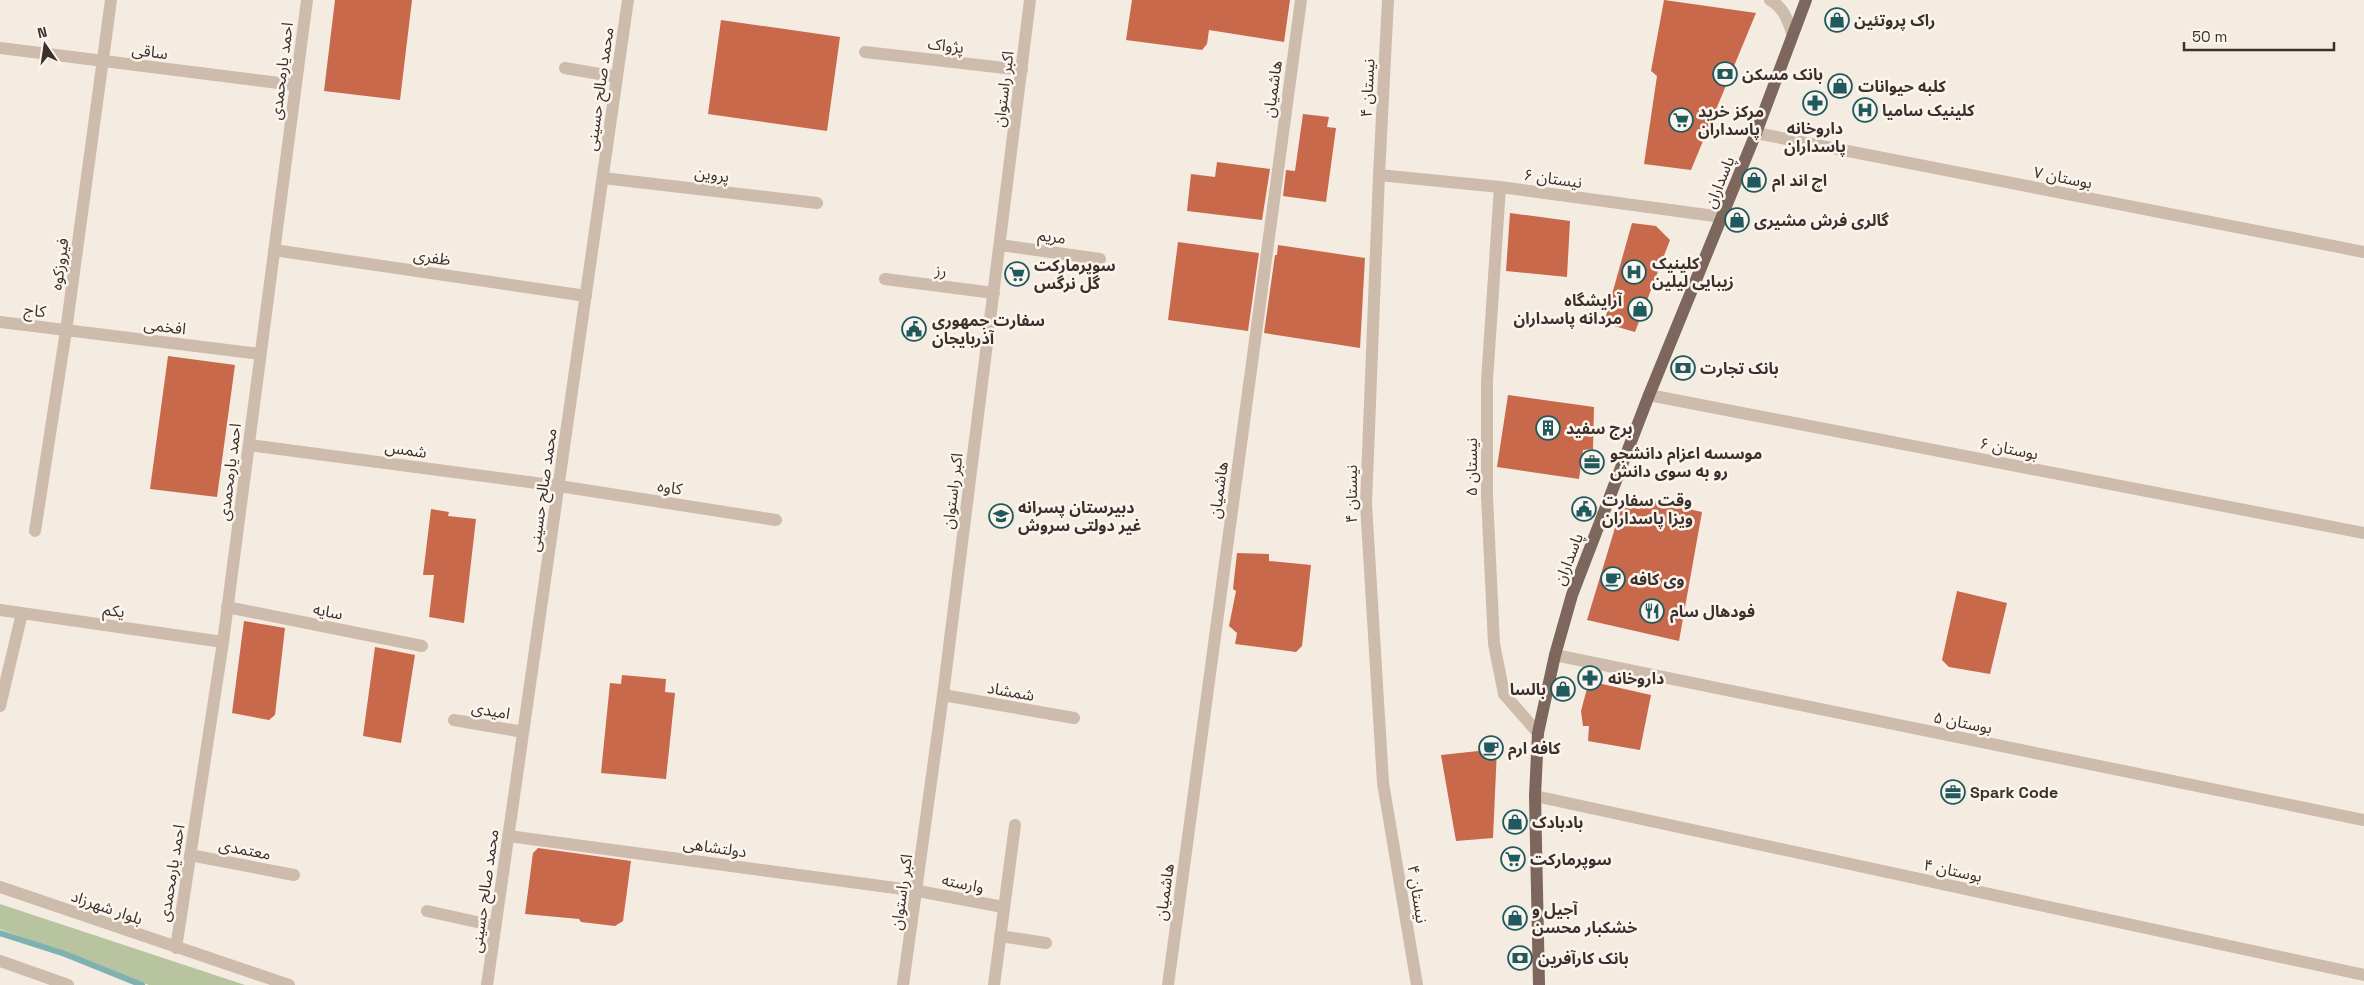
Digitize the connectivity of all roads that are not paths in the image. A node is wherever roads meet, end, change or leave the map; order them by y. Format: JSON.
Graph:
{"nodes":[{"id":1,"x":111,"y":0,"type":"edge"},
{"id":2,"x":306,"y":0,"type":"edge"},
{"id":3,"x":628,"y":0,"type":"edge"},
{"id":4,"x":1030,"y":0,"type":"edge"},
{"id":5,"x":1301,"y":0,"type":"edge"},
{"id":6,"x":1388,"y":0,"type":"edge"},
{"id":7,"x":1770,"y":0,"type":"edge"},
{"id":8,"x":1806,"y":0,"type":"edge"},
{"id":9,"x":1792,"y":33,"type":"junction"},
{"id":10,"x":0,"y":48,"type":"edge"},
{"id":11,"x":865,"y":52,"type":"dead end"},
{"id":12,"x":103,"y":62,"type":"junction"},
{"id":13,"x":565,"y":68,"type":"dead end"},
{"id":14,"x":1022,"y":70,"type":"junction"},
{"id":15,"x":617,"y":77,"type":"junction"},
{"id":16,"x":296,"y":85,"type":"junction"},
{"id":17,"x":1756,"y":133,"type":"junction"},
{"id":18,"x":1379,"y":175,"type":"junction"},
{"id":19,"x":603,"y":178,"type":"junction"},
{"id":20,"x":1500,"y":187,"type":"junction"},
{"id":21,"x":817,"y":203,"type":"dead end"},
{"id":22,"x":1722,"y":217,"type":"junction"},
{"id":23,"x":1000,"y":245,"type":"junction"},
{"id":24,"x":274,"y":250,"type":"junction"},
{"id":25,"x":2364,"y":252,"type":"edge"},
{"id":26,"x":1100,"y":259,"type":"dead end"},
{"id":27,"x":885,"y":279,"type":"dead end"},
{"id":28,"x":994,"y":293,"type":"junction"},
{"id":29,"x":586,"y":296,"type":"junction"},
{"id":30,"x":0,"y":322,"type":"edge"},
{"id":31,"x":66,"y":331,"type":"junction"},
{"id":32,"x":260,"y":354,"type":"junction"},
{"id":33,"x":1649,"y":395,"type":"junction"},
{"id":34,"x":249,"y":444,"type":"junction"},
{"id":35,"x":559,"y":486,"type":"junction"},
{"id":36,"x":776,"y":520,"type":"dead end"},
{"id":37,"x":35,"y":532,"type":"dead end"},
{"id":38,"x":2364,"y":533,"type":"edge"},
{"id":39,"x":227,"y":608,"type":"junction"},
{"id":40,"x":0,"y":610,"type":"edge"},
{"id":41,"x":22,"y":613,"type":"junction"},
{"id":42,"x":223,"y":642,"type":"junction"},
{"id":43,"x":422,"y":646,"type":"dead end"},
{"id":44,"x":1555,"y":655,"type":"junction"},
{"id":45,"x":943,"y":695,"type":"junction"},
{"id":46,"x":0,"y":706,"type":"edge"},
{"id":47,"x":1074,"y":718,"type":"dead end"},
{"id":48,"x":454,"y":720,"type":"dead end"},
{"id":49,"x":523,"y":732,"type":"junction"},
{"id":50,"x":1538,"y":733,"type":"junction"},
{"id":51,"x":1535,"y":796,"type":"junction"},
{"id":52,"x":2364,"y":820,"type":"edge"},
{"id":53,"x":1016,"y":825,"type":"dead end"},
{"id":54,"x":508,"y":836,"type":"junction"},
{"id":55,"x":190,"y":855,"type":"junction"},
{"id":56,"x":294,"y":874,"type":"dead end"},
{"id":57,"x":0,"y":886,"type":"edge"},
{"id":58,"x":918,"y":891,"type":"junction"},
{"id":59,"x":1003,"y":907,"type":"junction"},
{"id":60,"x":427,"y":911,"type":"dead end"},
{"id":61,"x":495,"y":926,"type":"junction"},
{"id":62,"x":1000,"y":936,"type":"junction"},
{"id":63,"x":1046,"y":943,"type":"dead end"},
{"id":64,"x":176,"y":948,"type":"junction"},
{"id":65,"x":0,"y":961,"type":"edge"},
{"id":66,"x":2364,"y":975,"type":"edge"},
{"id":67,"x":68,"y":985,"type":"edge"},
{"id":68,"x":289,"y":985,"type":"edge"},
{"id":69,"x":487,"y":985,"type":"edge"},
{"id":70,"x":903,"y":985,"type":"edge"},
{"id":71,"x":994,"y":985,"type":"edge"},
{"id":72,"x":1168,"y":985,"type":"edge"},
{"id":73,"x":1417,"y":985,"type":"edge"},
{"id":74,"x":1539,"y":985,"type":"edge"}],
"edges":[{"from":1,"to":12,"type":"street","name":"فیروزکوه"},
{"from":2,"to":16,"type":"street","name":"احمد یارمحمدی"},
{"from":3,"to":15,"type":"street","name":"محمد صالح حسینی"},
{"from":4,"to":14,"type":"street","name":"اکبر راستوان"},
{"from":5,"to":72,"type":"street","name":"هاشمیان"},
{"from":6,"to":18,"type":"street","name":"نیستان ۴"},
{"from":7,"to":9,"type":"street"},
{"from":8,"to":9,"type":"main road","name":"پاسداران"},
{"from":9,"to":17,"type":"main road","name":"پاسداران"},
{"from":10,"to":12,"type":"street","name":"ساقی"},
{"from":11,"to":14,"type":"street","name":"پژواک"},
{"from":12,"to":16,"type":"street","name":"ساقی"},
{"from":12,"to":31,"type":"street","name":"فیروزکوه"},
{"from":13,"to":15,"type":"street"},
{"from":14,"to":23,"type":"street","name":"اکبر راستوان"},
{"from":15,"to":19,"type":"street","name":"محمد صالح حسینی"},
{"from":16,"to":24,"type":"street","name":"احمد یارمحمدی"},
{"from":17,"to":22,"type":"main road","name":"پاسداران"},
{"from":17,"to":25,"type":"street","name":"بوستان ۷"},
{"from":18,"to":20,"type":"street","name":"نیستان ۶"},
{"from":18,"to":73,"type":"street","name":"نیستان ۴"},
{"from":19,"to":21,"type":"street","name":"پروین"},
{"from":19,"to":29,"type":"street","name":"محمد صالح حسینی"},
{"from":20,"to":22,"type":"street","name":"نیستان ۶"},
{"from":20,"to":50,"type":"street","name":"نیستان ۵"},
{"from":22,"to":33,"type":"main road","name":"پاسداران"},
{"from":23,"to":26,"type":"street","name":"مریم"},
{"from":23,"to":28,"type":"street","name":"اکبر راستوان"},
{"from":24,"to":29,"type":"street","name":"ظفری"},
{"from":24,"to":32,"type":"street","name":"احمد یارمحمدی"},
{"from":27,"to":28,"type":"street","name":"رز"},
{"from":28,"to":45,"type":"street","name":"اکبر راستوان"},
{"from":29,"to":35,"type":"street","name":"محمد صالح حسینی"},
{"from":30,"to":31,"type":"street","name":"کاج"},
{"from":31,"to":32,"type":"street","name":"افخمی"},
{"from":31,"to":37,"type":"street","name":"فیروزکوه"},
{"from":32,"to":34,"type":"street","name":"احمد یارمحمدی"},
{"from":33,"to":38,"type":"street","name":"بوستان ۶"},
{"from":33,"to":44,"type":"main road","name":"پاسداران"},
{"from":34,"to":35,"type":"street","name":"شمس"},
{"from":34,"to":39,"type":"street","name":"احمد یارمحمدی"},
{"from":35,"to":36,"type":"street","name":"کاوه"},
{"from":35,"to":49,"type":"street","name":"محمد صالح حسینی"},
{"from":39,"to":42,"type":"street","name":"احمد یارمحمدی"},
{"from":39,"to":43,"type":"street","name":"سایه"},
{"from":40,"to":41,"type":"street","name":"یکم"},
{"from":41,"to":42,"type":"street","name":"یکم"},
{"from":41,"to":46,"type":"street"},
{"from":42,"to":55,"type":"street","name":"احمد یارمحمدی"},
{"from":44,"to":50,"type":"main road","name":"پاسداران"},
{"from":44,"to":52,"type":"street","name":"بوستان ۵"},
{"from":45,"to":47,"type":"street","name":"شمشاد"},
{"from":45,"to":58,"type":"street","name":"اکبر راستوان"},
{"from":48,"to":49,"type":"street","name":"امیدی"},
{"from":49,"to":54,"type":"street","name":"محمد صالح حسینی"},
{"from":50,"to":51,"type":"main road","name":"پاسداران"},
{"from":51,"to":66,"type":"street","name":"بوستان ۴"},
{"from":51,"to":74,"type":"main road","name":"پاسداران"},
{"from":53,"to":59,"type":"street","name":"وارسته"},
{"from":54,"to":58,"type":"street","name":"دولتشاهی"},
{"from":54,"to":61,"type":"street","name":"محمد صالح حسینی"},
{"from":55,"to":56,"type":"street","name":"معتمدی"},
{"from":55,"to":64,"type":"street","name":"احمد یارمحمدی"},
{"from":57,"to":64,"type":"street","name":"بلوار شهرزاد"},
{"from":58,"to":59,"type":"street","name":"وارسته"},
{"from":58,"to":70,"type":"street","name":"اکبر راستوان"},
{"from":59,"to":62,"type":"street","name":"وارسته"},
{"from":60,"to":61,"type":"street"},
{"from":61,"to":69,"type":"street","name":"محمد صالح حسینی"},
{"from":62,"to":63,"type":"street"},
{"from":62,"to":71,"type":"street","name":"وارسته"},
{"from":64,"to":68,"type":"street","name":"بلوار شهرزاد"},
{"from":65,"to":67,"type":"street"}]}
